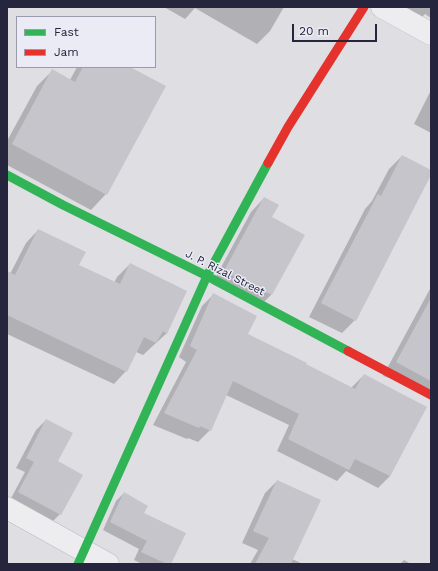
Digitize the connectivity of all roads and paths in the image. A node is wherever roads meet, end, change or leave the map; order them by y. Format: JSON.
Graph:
{"nodes":[{"id":1,"x":364,"y":7,"type":"edge"},
{"id":2,"x":382,"y":7,"type":"edge"},
{"id":3,"x":431,"y":34,"type":"edge"},
{"id":4,"x":7,"y":175,"type":"edge"},
{"id":5,"x":207,"y":276,"type":"junction"},
{"id":6,"x":431,"y":395,"type":"edge"},
{"id":7,"x":7,"y":508,"type":"edge"},
{"id":8,"x":81,"y":558,"type":"edge"},
{"id":9,"x":108,"y":564,"type":"edge"}],
"edges":[{"from":1,"to":5,"type":"street"},
{"from":2,"to":3,"type":"street"},
{"from":4,"to":5,"type":"street","name":"J. P. Rizal Street"},
{"from":5,"to":6,"type":"street","name":"J. P. Rizal Street"},
{"from":5,"to":8,"type":"street"},
{"from":7,"to":8,"type":"street"},
{"from":8,"to":9,"type":"street"}]}
